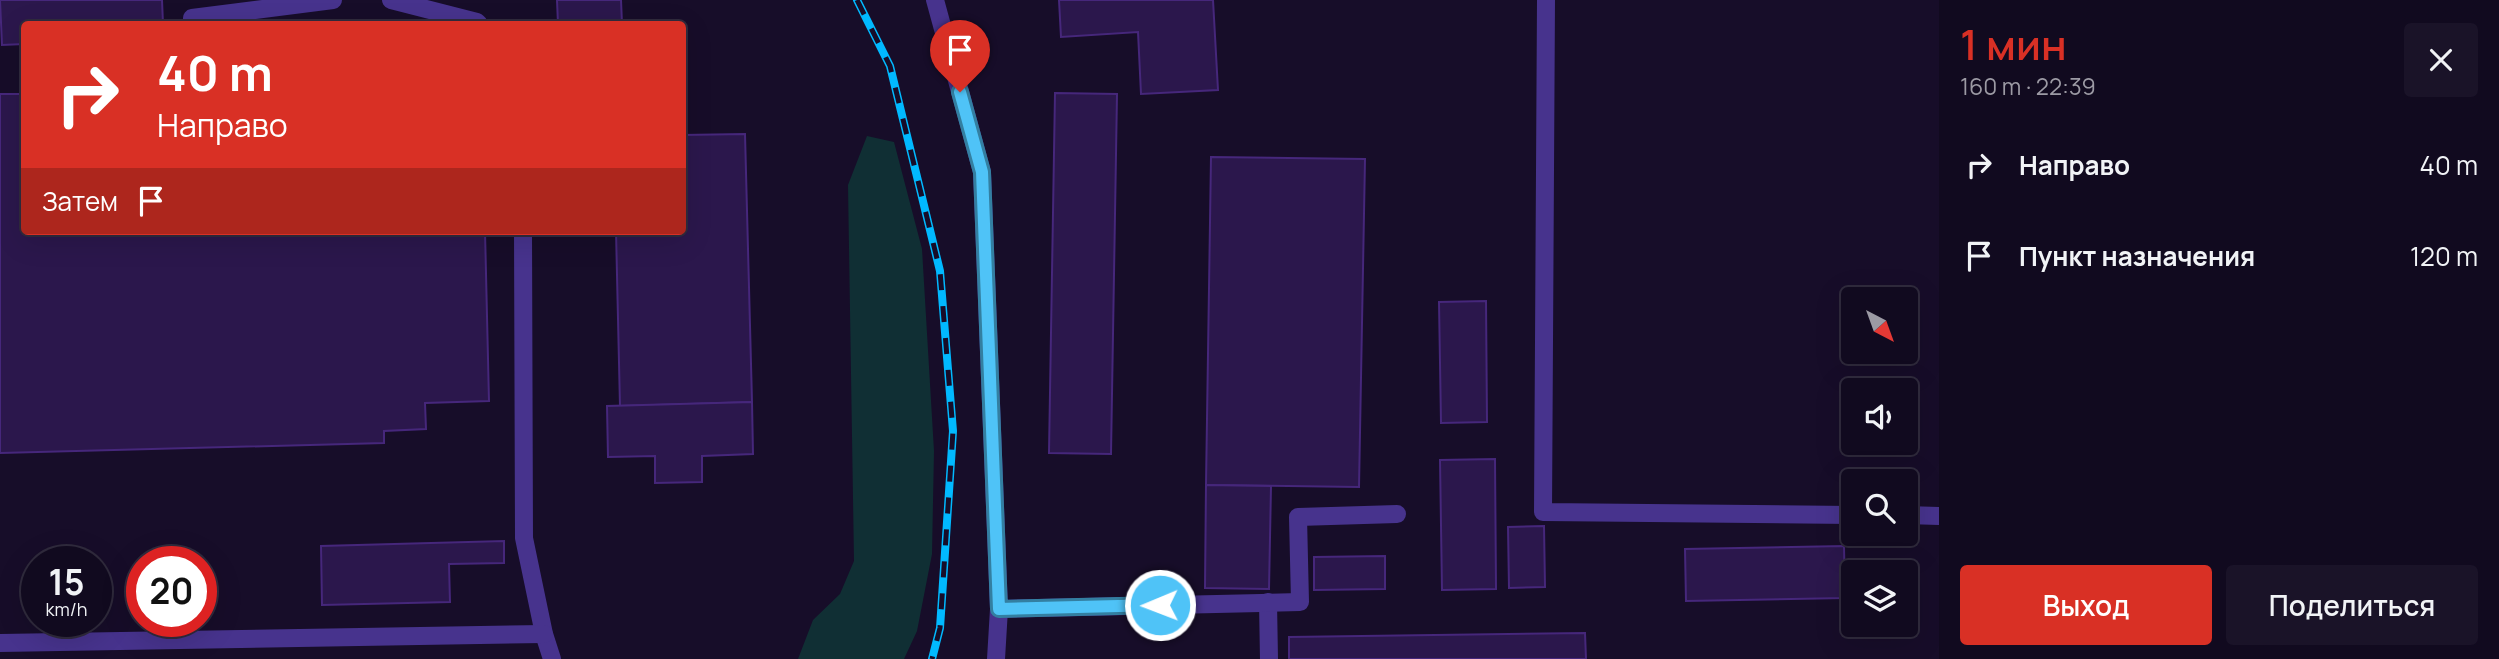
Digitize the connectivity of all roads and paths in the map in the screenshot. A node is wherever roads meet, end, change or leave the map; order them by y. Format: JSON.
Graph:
{"nodes":[{"id":1,"x":332,"y":0,"type":"edge"},
{"id":2,"x":391,"y":0,"type":"edge"},
{"id":3,"x":935,"y":0,"type":"edge"},
{"id":4,"x":1546,"y":0,"type":"edge"},
{"id":5,"x":192,"y":18,"type":"dead end"},
{"id":6,"x":473,"y":21,"type":"edge"},
{"id":7,"x":523,"y":235,"type":"edge"},
{"id":8,"x":1397,"y":514,"type":"dead end"},
{"id":9,"x":1841,"y":515,"type":"edge"},
{"id":10,"x":1918,"y":515,"type":"edge"},
{"id":11,"x":1939,"y":516,"type":"edge"},
{"id":12,"x":1268,"y":602,"type":"junction"},
{"id":13,"x":999,"y":609,"type":"junction"},
{"id":14,"x":544,"y":634,"type":"junction"},
{"id":15,"x":0,"y":643,"type":"edge"},
{"id":16,"x":552,"y":659,"type":"edge"},
{"id":17,"x":996,"y":659,"type":"edge"},
{"id":18,"x":1269,"y":659,"type":"edge"}],
"edges":[{"from":1,"to":5,"type":"lane"},
{"from":2,"to":6,"type":"lane"},
{"from":3,"to":13,"type":"lane"},
{"from":4,"to":9,"type":"lane"},
{"from":7,"to":14,"type":"lane"},
{"from":8,"to":12,"type":"lane"},
{"from":10,"to":11,"type":"lane"},
{"from":12,"to":13,"type":"lane"},
{"from":12,"to":18,"type":"lane"},
{"from":13,"to":17,"type":"lane"},
{"from":14,"to":15,"type":"lane"},
{"from":14,"to":16,"type":"lane"}]}
